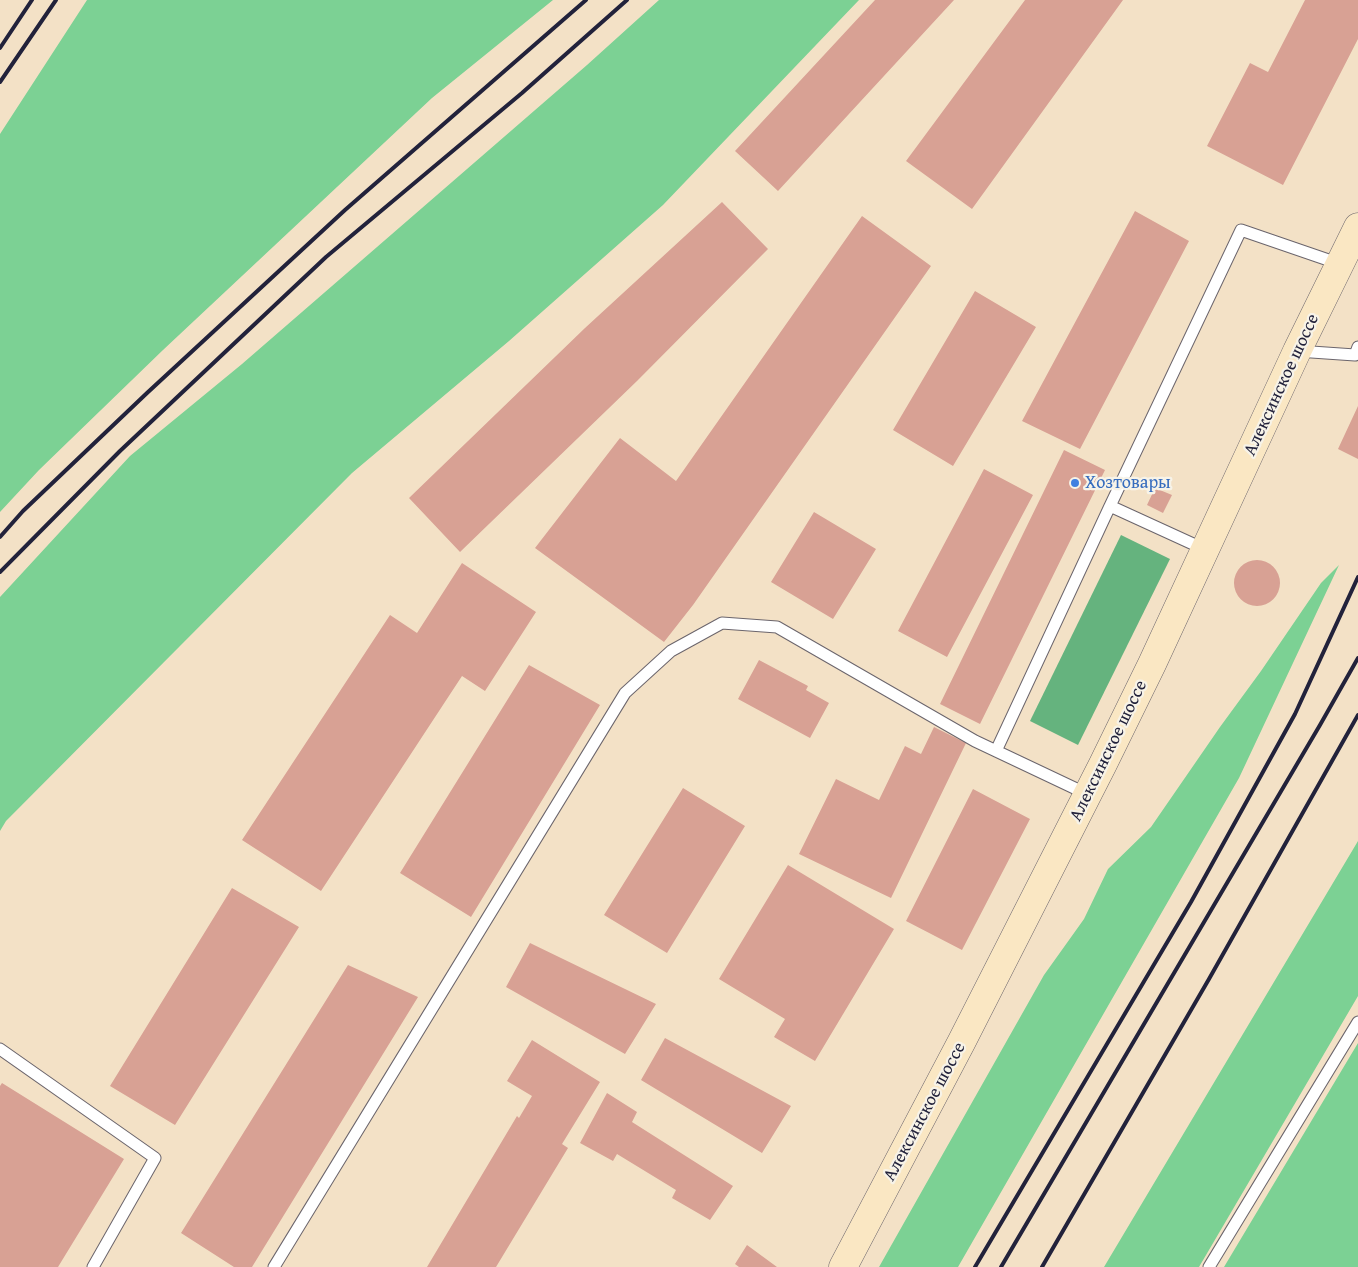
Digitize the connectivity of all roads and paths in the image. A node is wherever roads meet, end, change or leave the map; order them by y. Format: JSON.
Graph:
{"nodes":[{"id":1,"x":1358,"y":227,"type":"edge"},
{"id":2,"x":1340,"y":264,"type":"junction"},
{"id":3,"x":1297,"y":350,"type":"junction"},
{"id":4,"x":1357,"y":353,"type":"edge"},
{"id":5,"x":1110,"y":506,"type":"junction"},
{"id":6,"x":1204,"y":549,"type":"junction"},
{"id":7,"x":996,"y":751,"type":"junction"},
{"id":8,"x":1087,"y":794,"type":"junction"},
{"id":9,"x":1358,"y":1022,"type":"edge"},
{"id":10,"x":0,"y":1050,"type":"edge"},
{"id":11,"x":93,"y":1267,"type":"edge"},
{"id":12,"x":274,"y":1267,"type":"edge"},
{"id":13,"x":843,"y":1267,"type":"edge"},
{"id":14,"x":1209,"y":1267,"type":"edge"}],
"edges":[{"from":1,"to":2,"type":"main road","name":"Алексинское шоссе"},
{"from":2,"to":3,"type":"main road","name":"Алексинское шоссе"},
{"from":2,"to":5,"type":"lane"},
{"from":3,"to":4,"type":"lane"},
{"from":3,"to":6,"type":"main road","name":"Алексинское шоссе"},
{"from":5,"to":6,"type":"lane"},
{"from":5,"to":7,"type":"lane"},
{"from":6,"to":8,"type":"main road","name":"Алексинское шоссе"},
{"from":7,"to":8,"type":"lane"},
{"from":7,"to":12,"type":"lane"},
{"from":8,"to":13,"type":"main road","name":"Алексинское шоссе"},
{"from":9,"to":14,"type":"lane"},
{"from":10,"to":11,"type":"lane"}]}
